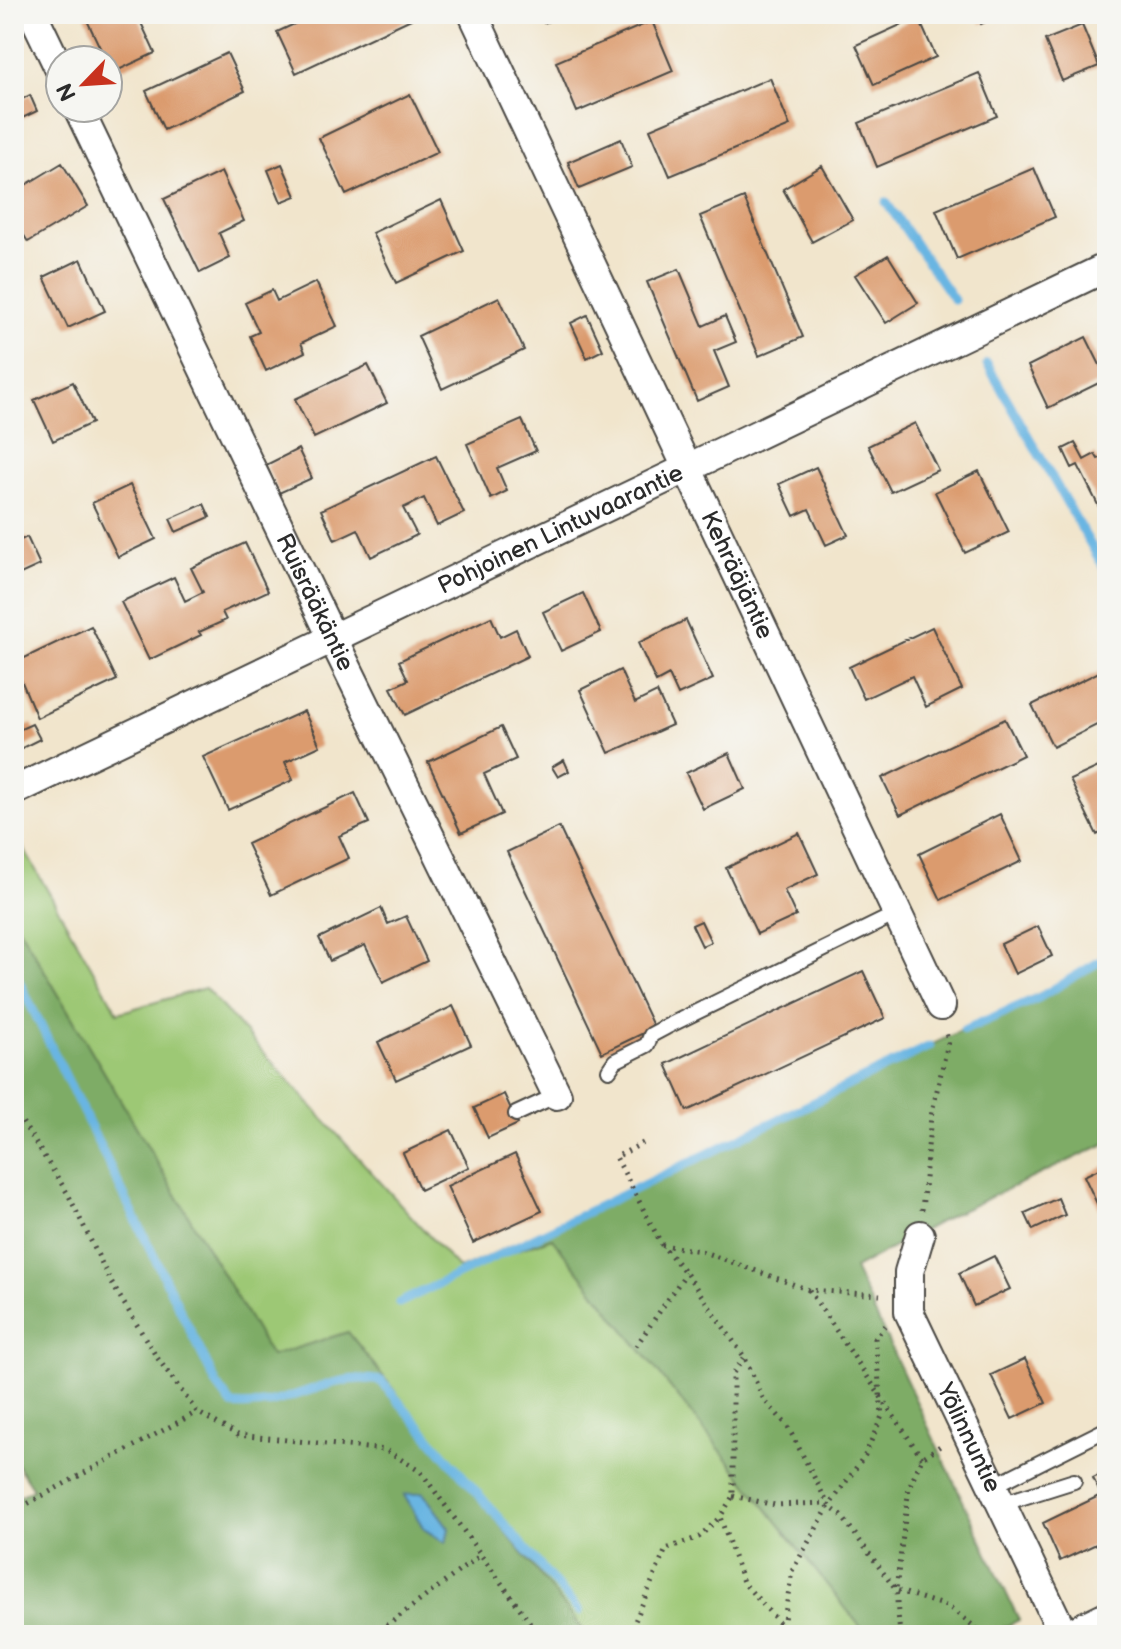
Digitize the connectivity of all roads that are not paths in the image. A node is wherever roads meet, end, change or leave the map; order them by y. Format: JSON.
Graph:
{"nodes":[{"id":1,"x":33,"y":14,"type":"edge"},
{"id":2,"x":473,"y":14,"type":"edge"},
{"id":3,"x":47,"y":44,"type":"edge"},
{"id":4,"x":86,"y":124,"type":"edge"},
{"id":5,"x":1107,"y":267,"type":"edge"},
{"id":6,"x":689,"y":468,"type":"junction"},
{"id":7,"x":332,"y":637,"type":"junction"},
{"id":8,"x":14,"y":791,"type":"edge"},
{"id":9,"x":898,"y":913,"type":"junction"},
{"id":10,"x":941,"y":1006,"type":"road end"},
{"id":11,"x":609,"y":1070,"type":"dead end"},
{"id":12,"x":557,"y":1095,"type":"joint"},
{"id":13,"x":516,"y":1114,"type":"dead end"},
{"id":14,"x":920,"y":1235,"type":"road end"},
{"id":15,"x":1107,"y":1429,"type":"edge"},
{"id":16,"x":1074,"y":1481,"type":"dead end"},
{"id":17,"x":997,"y":1495,"type":"junction"},
{"id":18,"x":1107,"y":1620,"type":"edge"},
{"id":19,"x":1064,"y":1635,"type":"edge"},
{"id":20,"x":1076,"y":1635,"type":"edge"}],
"edges":[{"from":1,"to":3,"type":"street"},
{"from":2,"to":6,"type":"street","name":"Kehrääjäntie"},
{"from":4,"to":7,"type":"street","name":"Ruisrääkäntie"},
{"from":5,"to":6,"type":"street","name":"Pohjoinen Lintuvaarantie"},
{"from":6,"to":7,"type":"street","name":"Pohjoinen Lintuvaarantie"},
{"from":6,"to":9,"type":"street","name":"Kehrääjäntie"},
{"from":7,"to":8,"type":"street","name":"Pohjoinen Lintuvaarantie"},
{"from":7,"to":12,"type":"street","name":"Ruisrääkäntie"},
{"from":9,"to":10,"type":"street","name":"Kehrääjäntie"},
{"from":9,"to":11,"type":"lane"},
{"from":12,"to":13,"type":"lane"},
{"from":14,"to":17,"type":"street","name":"Yölinnuntie"},
{"from":15,"to":17,"type":"lane"},
{"from":16,"to":17,"type":"lane"},
{"from":17,"to":19,"type":"street","name":"Yölinnuntie"},
{"from":18,"to":20,"type":"street"}]}
